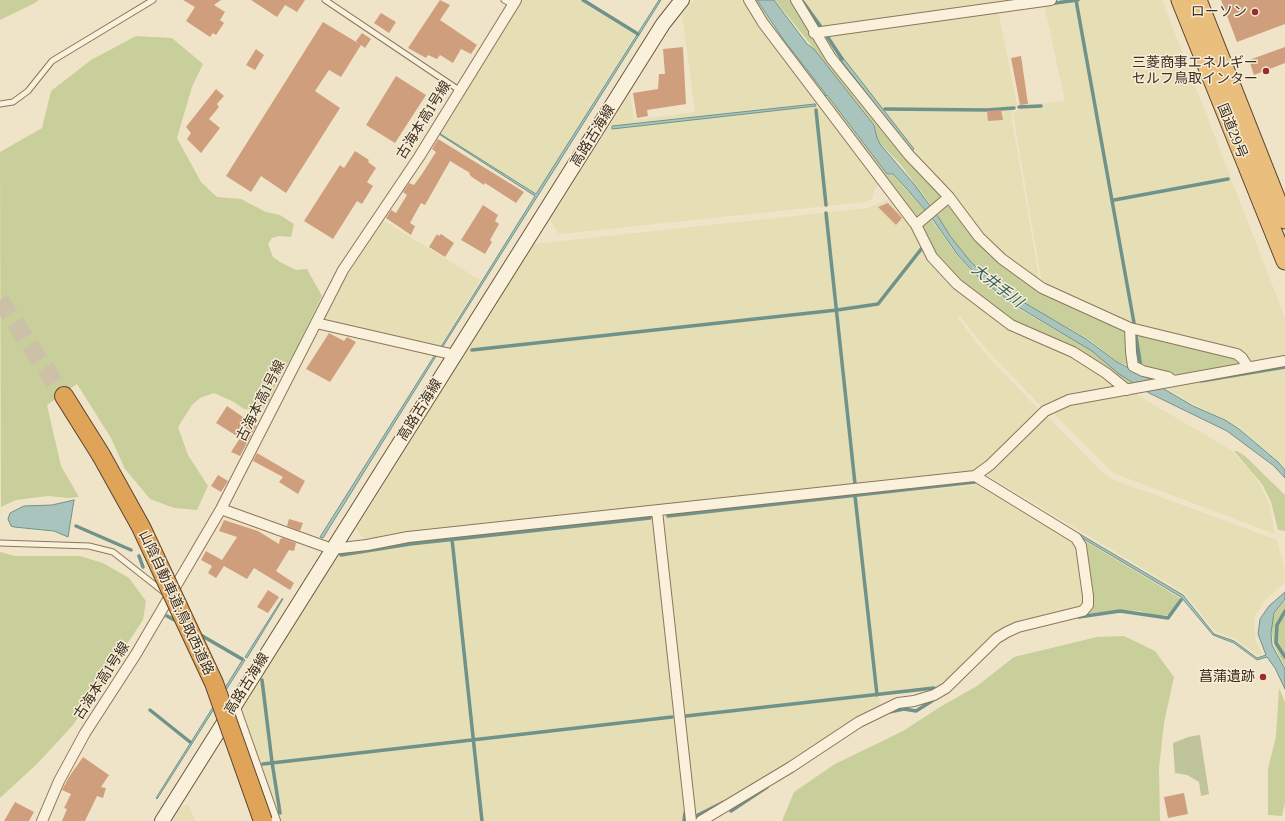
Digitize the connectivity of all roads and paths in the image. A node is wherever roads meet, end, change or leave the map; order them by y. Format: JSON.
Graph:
{"nodes":[{"id":1,"x":153,"y":0,"type":"edge"},
{"id":2,"x":325,"y":0,"type":"edge"},
{"id":3,"x":682,"y":0,"type":"edge"},
{"id":4,"x":749,"y":0,"type":"edge"},
{"id":5,"x":796,"y":0,"type":"edge"},
{"id":6,"x":1051,"y":0,"type":"edge"},
{"id":7,"x":1180,"y":0,"type":"edge"},
{"id":8,"x":1198,"y":0,"type":"edge"},
{"id":9,"x":511,"y":2,"type":"edge"},
{"id":10,"x":814,"y":33,"type":"junction"},
{"id":11,"x":459,"y":90,"type":"junction"},
{"id":12,"x":0,"y":104,"type":"edge"},
{"id":13,"x":949,"y":197,"type":"junction"},
{"id":14,"x":1285,"y":220,"type":"edge"},
{"id":15,"x":916,"y":225,"type":"junction"},
{"id":16,"x":1285,"y":261,"type":"edge"},
{"id":17,"x":316,"y":323,"type":"junction"},
{"id":18,"x":1130,"y":328,"type":"junction"},
{"id":19,"x":455,"y":355,"type":"junction"},
{"id":20,"x":1285,"y":361,"type":"edge"},
{"id":21,"x":1248,"y":368,"type":"junction"},
{"id":22,"x":1173,"y":381,"type":"junction"},
{"id":23,"x":1130,"y":389,"type":"junction"},
{"id":24,"x":61,"y":398,"type":"tunnel mouth"},
{"id":25,"x":97,"y":457,"type":"junction"},
{"id":26,"x":975,"y":476,"type":"junction"},
{"id":27,"x":221,"y":509,"type":"junction"},
{"id":28,"x":657,"y":511,"type":"junction"},
{"id":29,"x":0,"y":542,"type":"edge"},
{"id":30,"x":332,"y":549,"type":"junction"},
{"id":31,"x":169,"y":596,"type":"junction"},
{"id":32,"x":234,"y":705,"type":"junction"},
{"id":33,"x":42,"y":821,"type":"edge"},
{"id":34,"x":162,"y":821,"type":"edge"},
{"id":35,"x":254,"y":821,"type":"edge"},
{"id":36,"x":263,"y":821,"type":"edge"},
{"id":37,"x":275,"y":821,"type":"edge"},
{"id":38,"x":691,"y":821,"type":"edge"},
{"id":39,"x":701,"y":821,"type":"edge"}],
"edges":[{"from":1,"to":12,"type":"lane"},
{"from":2,"to":11,"type":"lane"},
{"from":3,"to":19,"type":"main road","name":"高路古海線"},
{"from":4,"to":15,"type":"street"},
{"from":5,"to":10,"type":"street"},
{"from":6,"to":10,"type":"street"},
{"from":7,"to":16,"type":"highway","name":"国道29号"},
{"from":8,"to":14,"type":"highway","name":"国道29号"},
{"from":9,"to":11,"type":"street","name":"古海本高1号線"},
{"from":10,"to":13,"type":"street"},
{"from":11,"to":17,"type":"street","name":"古海本高1号線"},
{"from":13,"to":15,"type":"street"},
{"from":13,"to":18,"type":"street"},
{"from":15,"to":23,"type":"street"},
{"from":17,"to":19,"type":"street"},
{"from":17,"to":27,"type":"street","name":"古海本高1号線"},
{"from":18,"to":21,"type":"street"},
{"from":18,"to":22,"type":"street"},
{"from":19,"to":30,"type":"main road","name":"高路古海線"},
{"from":20,"to":21,"type":"street"},
{"from":21,"to":22,"type":"street"},
{"from":22,"to":23,"type":"street"},
{"from":23,"to":26,"type":"street"},
{"from":24,"to":25,"type":"highway","name":"山陰自動車道;鳥取西道路"},
{"from":25,"to":35,"type":"highway","name":"山陰自動車道;鳥取西道路"},
{"from":25,"to":36,"type":"highway","name":"山陰自動車道;鳥取西道路","bridge":true},
{"from":26,"to":28,"type":"street"},
{"from":26,"to":39,"type":"street"},
{"from":27,"to":30,"type":"street"},
{"from":27,"to":31,"type":"street","name":"古海本高1号線"},
{"from":28,"to":30,"type":"street"},
{"from":28,"to":38,"type":"street"},
{"from":29,"to":31,"type":"lane"},
{"from":30,"to":32,"type":"main road","name":"高路古海線"},
{"from":31,"to":33,"type":"street","name":"古海本高1号線"},
{"from":32,"to":34,"type":"main road","name":"高路古海線"},
{"from":32,"to":37,"type":"street"}]}
